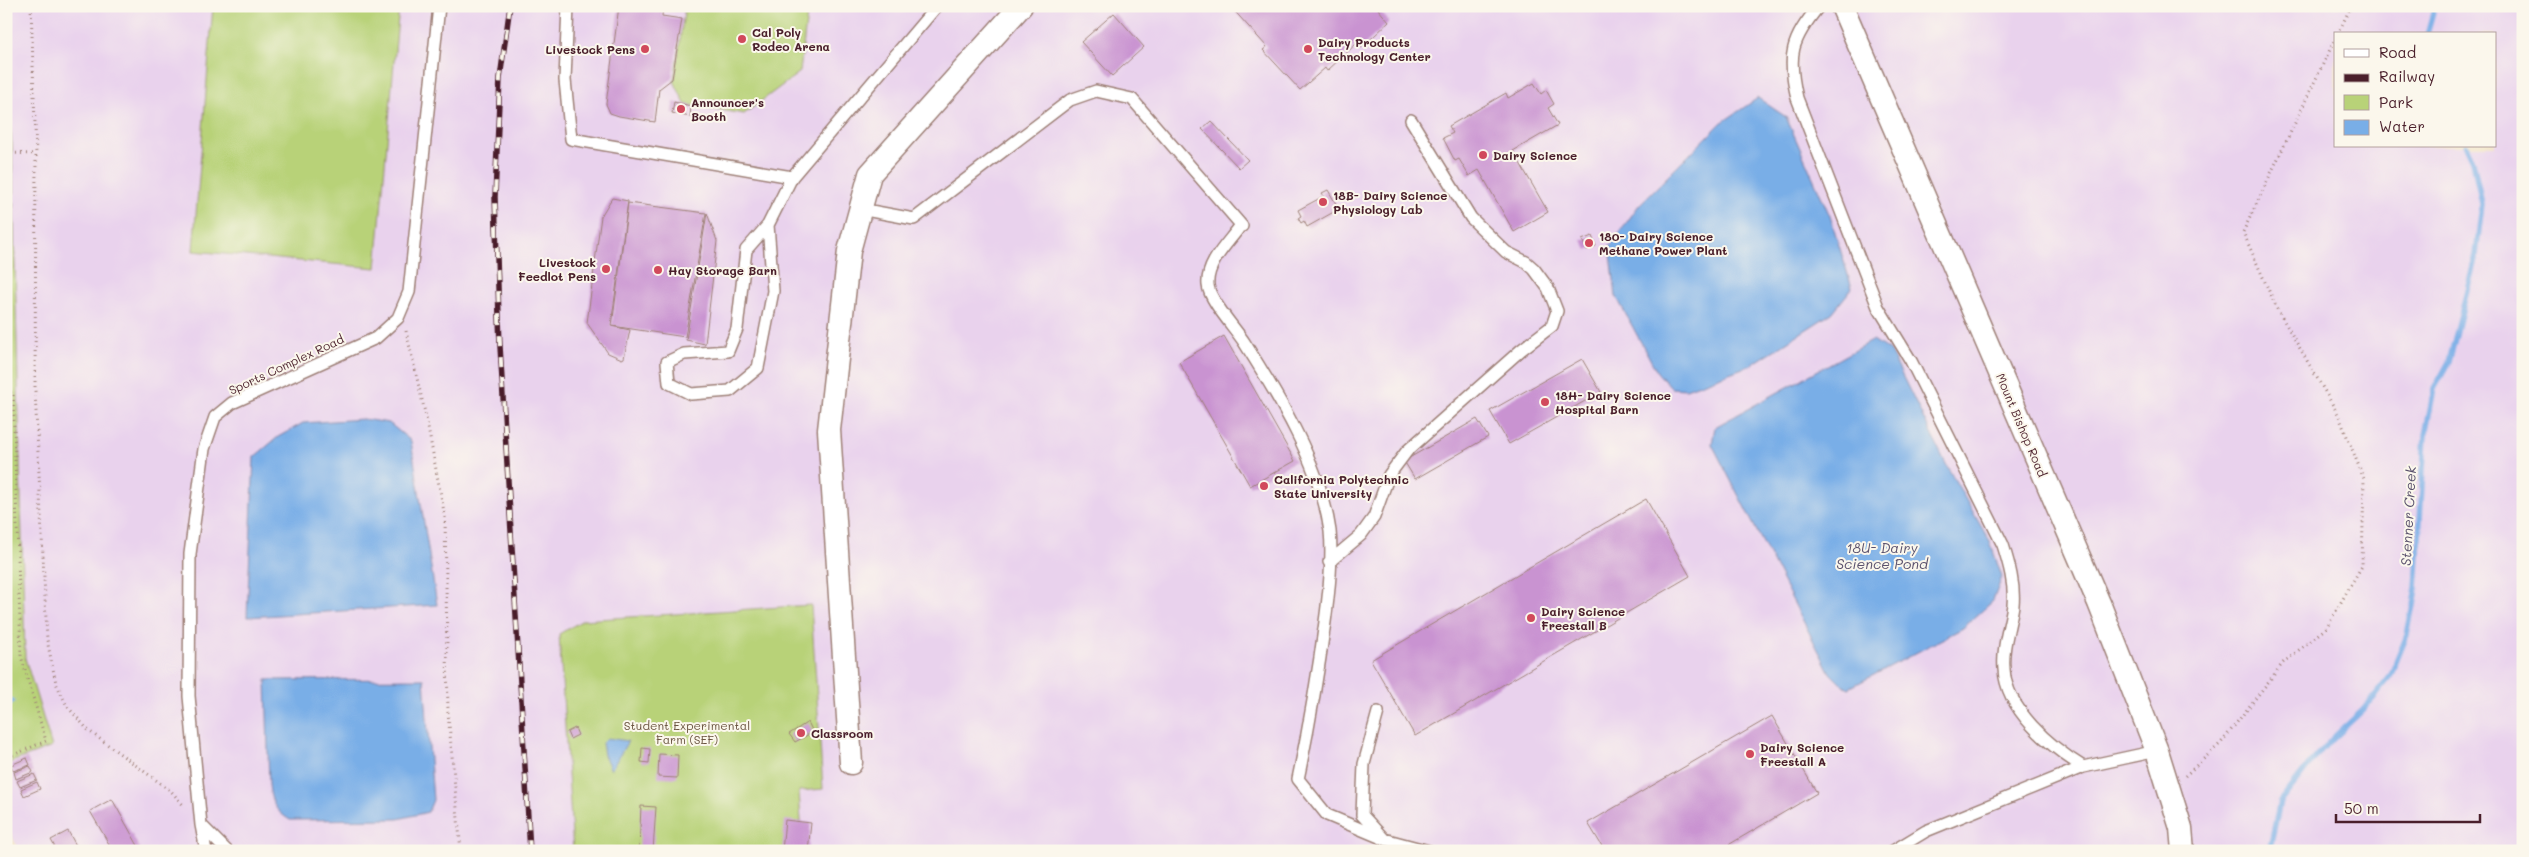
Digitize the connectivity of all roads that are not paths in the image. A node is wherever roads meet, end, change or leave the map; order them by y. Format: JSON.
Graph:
{"nodes":[{"id":1,"x":439,"y":6,"type":"edge"},
{"id":2,"x":568,"y":6,"type":"edge"},
{"id":3,"x":938,"y":6,"type":"edge"},
{"id":4,"x":1021,"y":6,"type":"edge"},
{"id":5,"x":1819,"y":6,"type":"edge"},
{"id":6,"x":1842,"y":6,"type":"edge"},
{"id":7,"x":1411,"y":120,"type":"dead end"},
{"id":8,"x":792,"y":177,"type":"junction"},
{"id":9,"x":860,"y":210,"type":"junction"},
{"id":10,"x":768,"y":225,"type":"junction"},
{"id":11,"x":1329,"y":562,"type":"junction"},
{"id":12,"x":1378,"y":712,"type":"dead end"},
{"id":13,"x":2157,"y":751,"type":"junction"},
{"id":14,"x":850,"y":763,"type":"dead end"},
{"id":15,"x":2083,"y":767,"type":"junction"},
{"id":16,"x":201,"y":825,"type":"junction"},
{"id":17,"x":1384,"y":839,"type":"junction"},
{"id":18,"x":206,"y":851,"type":"edge"},
{"id":19,"x":227,"y":851,"type":"edge"},
{"id":20,"x":1429,"y":851,"type":"edge"},
{"id":21,"x":1893,"y":851,"type":"edge"},
{"id":22,"x":2183,"y":851,"type":"edge"}],
"edges":[{"from":1,"to":16,"type":"lane","name":"Sports Complex Road"},
{"from":2,"to":8,"type":"lane"},
{"from":3,"to":8,"type":"lane"},
{"from":4,"to":9,"type":"street"},
{"from":5,"to":15,"type":"lane"},
{"from":6,"to":13,"type":"street","name":"Mount Bishop Road"},
{"from":7,"to":11,"type":"lane"},
{"from":8,"to":10,"type":"lane"},
{"from":9,"to":11,"type":"lane"},
{"from":9,"to":14,"type":"street"},
{"from":10,"to":10,"type":"lane"},
{"from":11,"to":17,"type":"lane"},
{"from":12,"to":17,"type":"lane"},
{"from":13,"to":15,"type":"lane"},
{"from":13,"to":22,"type":"street","name":"Mount Bishop Road"},
{"from":15,"to":21,"type":"lane"},
{"from":16,"to":18,"type":"lane","name":"Sports Complex Road"},
{"from":16,"to":19,"type":"lane"},
{"from":17,"to":20,"type":"lane"}]}
